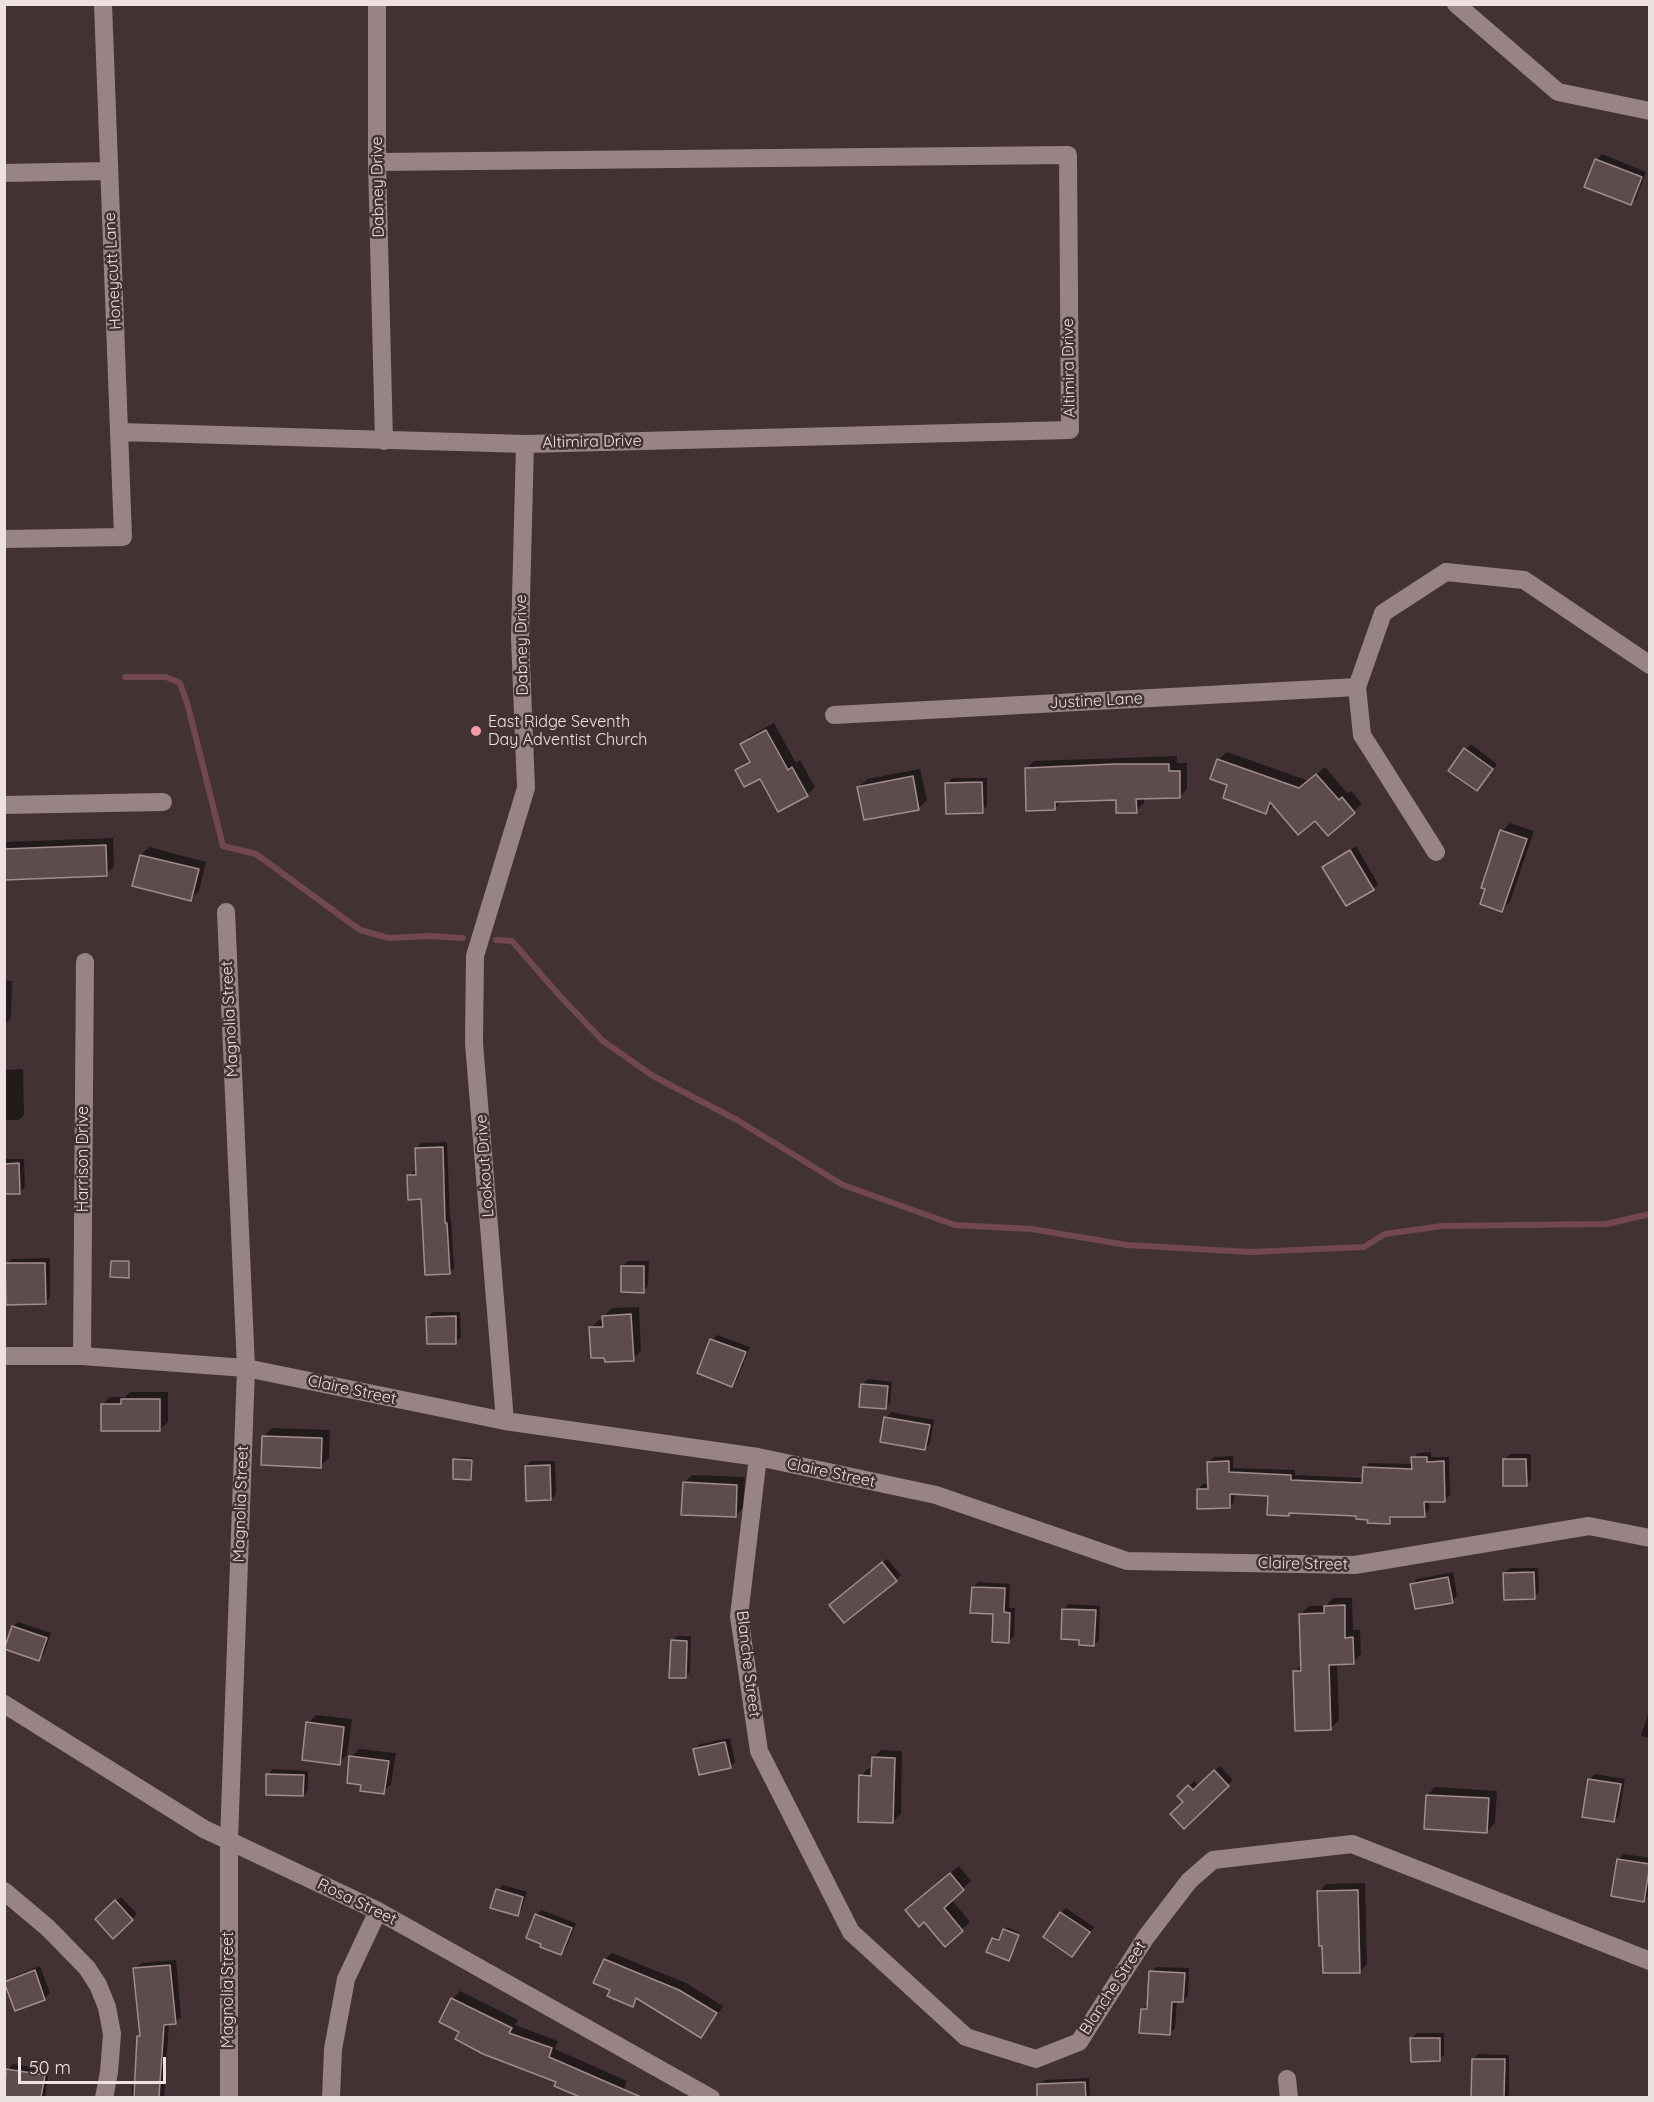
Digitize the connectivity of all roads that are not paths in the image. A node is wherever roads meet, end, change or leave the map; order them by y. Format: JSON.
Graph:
{"nodes":[{"id":1,"x":103,"y":4,"type":"edge"},
{"id":2,"x":376,"y":4,"type":"edge"},
{"id":3,"x":1456,"y":4,"type":"edge"},
{"id":4,"x":1650,"y":111,"type":"edge"},
{"id":5,"x":376,"y":162,"type":"junction"},
{"id":6,"x":108,"y":171,"type":"junction"},
{"id":7,"x":4,"y":173,"type":"edge"},
{"id":8,"x":120,"y":432,"type":"junction"},
{"id":9,"x":384,"y":441,"type":"junction"},
{"id":10,"x":525,"y":444,"type":"junction"},
{"id":11,"x":4,"y":539,"type":"edge"},
{"id":12,"x":1650,"y":665,"type":"edge"},
{"id":13,"x":1357,"y":687,"type":"junction"},
{"id":14,"x":834,"y":715,"type":"dead end"},
{"id":15,"x":163,"y":802,"type":"dead end"},
{"id":16,"x":4,"y":805,"type":"edge"},
{"id":17,"x":1436,"y":852,"type":"dead end"},
{"id":18,"x":226,"y":912,"type":"dead end"},
{"id":19,"x":487,"y":912,"type":"joint"},
{"id":20,"x":85,"y":962,"type":"dead end"},
{"id":21,"x":4,"y":1356,"type":"edge"},
{"id":22,"x":82,"y":1356,"type":"junction"},
{"id":23,"x":246,"y":1368,"type":"junction"},
{"id":24,"x":504,"y":1421,"type":"junction"},
{"id":25,"x":758,"y":1457,"type":"junction"},
{"id":26,"x":1650,"y":1538,"type":"edge"},
{"id":27,"x":4,"y":1704,"type":"edge"},
{"id":28,"x":229,"y":1840,"type":"junction"},
{"id":29,"x":4,"y":1891,"type":"edge"},
{"id":30,"x":378,"y":1911,"type":"junction"},
{"id":31,"x":1650,"y":1961,"type":"edge"},
{"id":32,"x":1287,"y":2079,"type":"dead end"},
{"id":33,"x":104,"y":2097,"type":"edge"},
{"id":34,"x":229,"y":2097,"type":"edge"},
{"id":35,"x":331,"y":2097,"type":"edge"},
{"id":36,"x":711,"y":2097,"type":"edge"},
{"id":37,"x":1289,"y":2097,"type":"edge"}],
"edges":[{"from":1,"to":6,"type":"street","name":"Honeycutt Lane"},
{"from":2,"to":5,"type":"street","name":"Dabney Drive"},
{"from":3,"to":4,"type":"street"},
{"from":5,"to":9,"type":"street","name":"Dabney Drive"},
{"from":5,"to":10,"type":"street","name":"Altimira Drive"},
{"from":6,"to":7,"type":"street"},
{"from":6,"to":8,"type":"street","name":"Honeycutt Lane"},
{"from":8,"to":9,"type":"street","name":"Altimira Drive"},
{"from":8,"to":11,"type":"street","name":"Honeycutt Lane"},
{"from":9,"to":10,"type":"street","name":"Altimira Drive"},
{"from":10,"to":19,"type":"street","name":"Dabney Drive"},
{"from":12,"to":13,"type":"street"},
{"from":13,"to":14,"type":"street","name":"Justine Lane"},
{"from":13,"to":17,"type":"street"},
{"from":15,"to":16,"type":"street"},
{"from":18,"to":23,"type":"street","name":"Magnolia Street"},
{"from":19,"to":24,"type":"street","name":"Lookout Drive"},
{"from":20,"to":22,"type":"street","name":"Harrison Drive"},
{"from":21,"to":22,"type":"street","name":"Claire Street"},
{"from":22,"to":23,"type":"street","name":"Claire Street"},
{"from":23,"to":24,"type":"street","name":"Claire Street"},
{"from":23,"to":28,"type":"street","name":"Magnolia Street"},
{"from":24,"to":25,"type":"street","name":"Claire Street"},
{"from":25,"to":26,"type":"street","name":"Claire Street"},
{"from":25,"to":31,"type":"street","name":"Blanche Street"},
{"from":27,"to":28,"type":"street","name":"Rosa Street"},
{"from":28,"to":30,"type":"street","name":"Rosa Street"},
{"from":28,"to":34,"type":"street","name":"Magnolia Street"},
{"from":29,"to":33,"type":"street"},
{"from":30,"to":35,"type":"street"},
{"from":30,"to":36,"type":"street","name":"Rosa Street"},
{"from":32,"to":37,"type":"street"}]}
